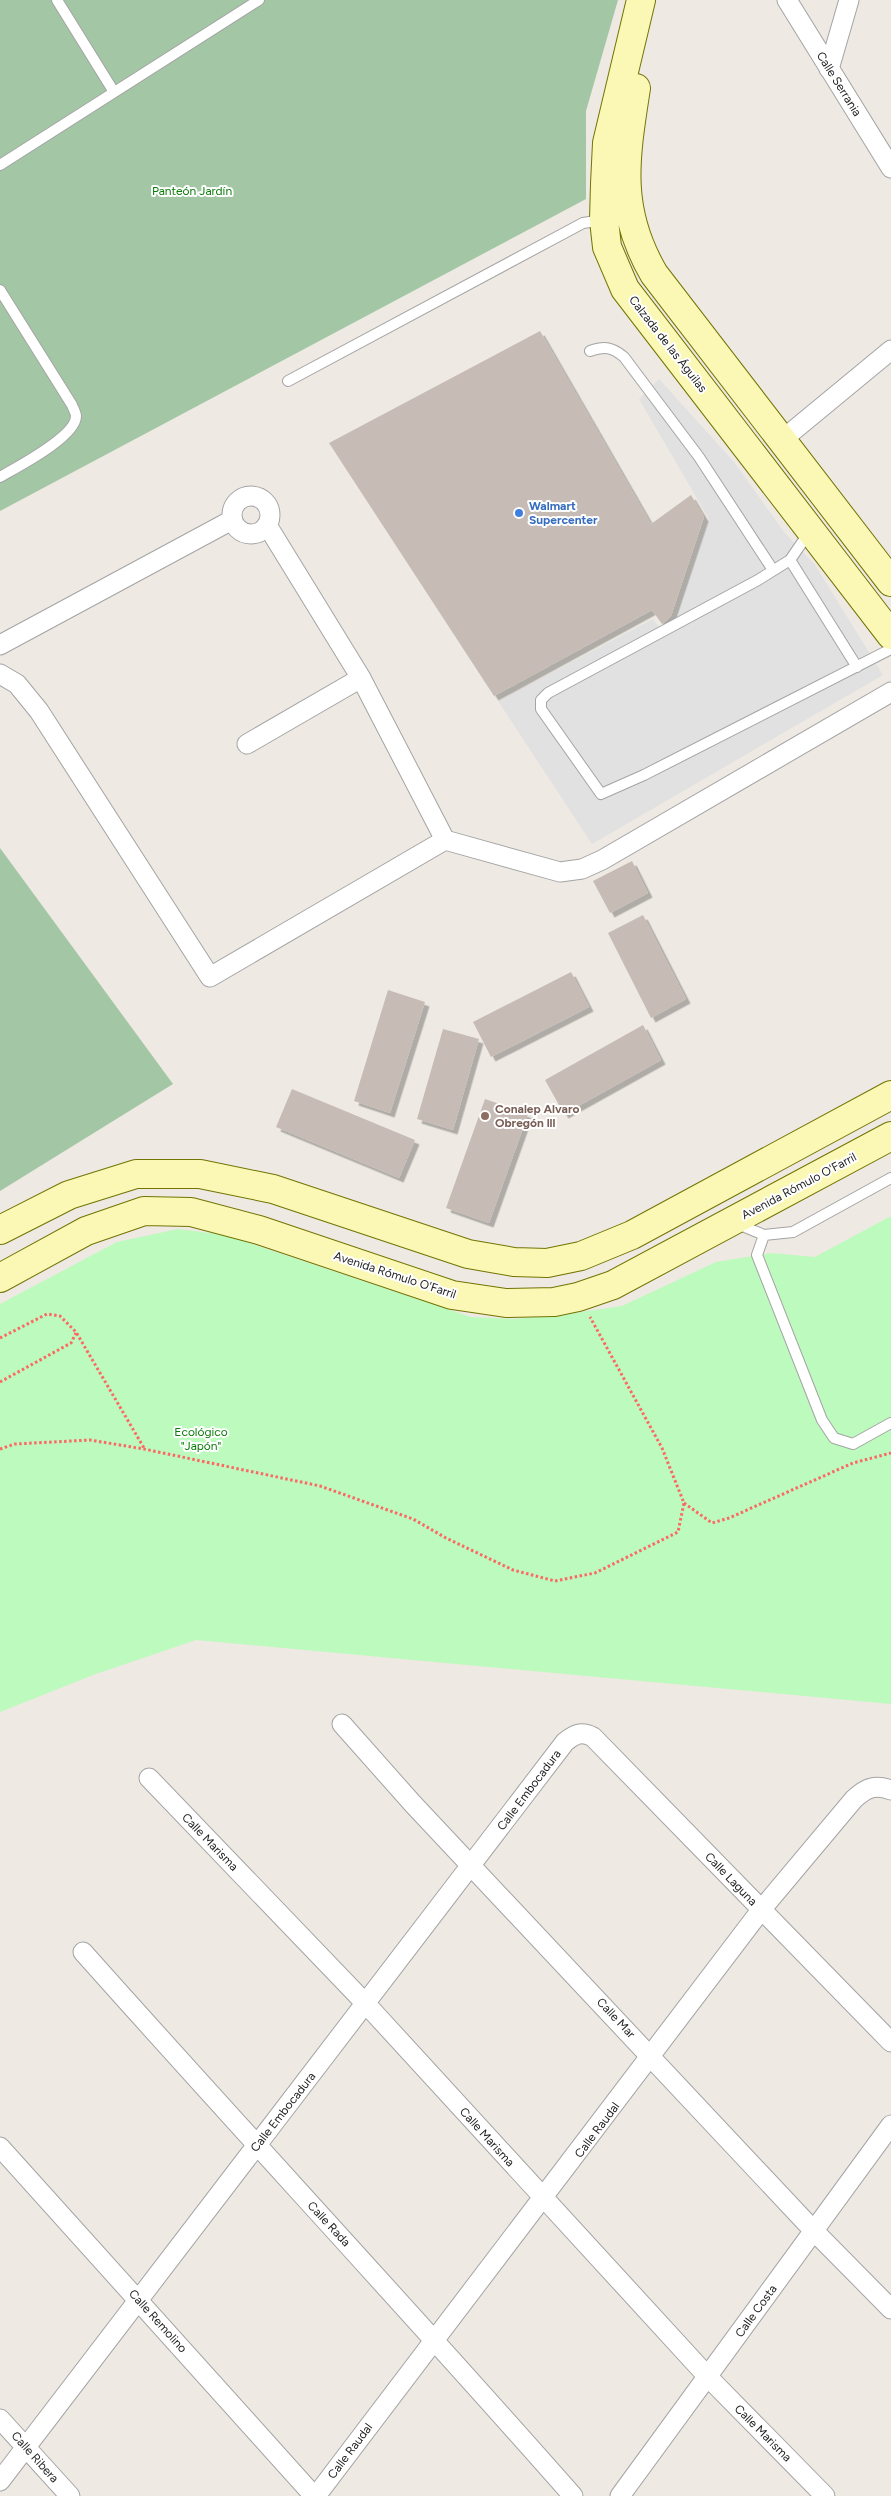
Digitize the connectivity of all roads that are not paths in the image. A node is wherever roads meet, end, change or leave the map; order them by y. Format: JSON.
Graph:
{"nodes":[{"id":1,"x":58,"y":0,"type":"edge"},
{"id":2,"x":259,"y":0,"type":"edge"},
{"id":3,"x":641,"y":0,"type":"edge"},
{"id":4,"x":658,"y":0,"type":"edge"},
{"id":5,"x":787,"y":0,"type":"edge"},
{"id":6,"x":849,"y":0,"type":"edge"},
{"id":7,"x":829,"y":69,"type":"junction"},
{"id":8,"x":114,"y":92,"type":"junction"},
{"id":9,"x":0,"y":165,"type":"edge"},
{"id":10,"x":891,"y":168,"type":"edge"},
{"id":11,"x":617,"y":219,"type":"junction"},
{"id":12,"x":0,"y":290,"type":"edge"},
{"id":13,"x":891,"y":350,"type":"edge"},
{"id":14,"x":590,"y":351,"type":"dead end"},
{"id":15,"x":288,"y":381,"type":"dead end"},
{"id":16,"x":782,"y":440,"type":"junction"},
{"id":17,"x":0,"y":477,"type":"edge"},
{"id":18,"x":232,"y":520,"type":"junction"},
{"id":19,"x":267,"y":525,"type":"junction"},
{"id":20,"x":810,"y":530,"type":"junction"},
{"id":21,"x":790,"y":560,"type":"junction"},
{"id":22,"x":773,"y":570,"type":"junction"},
{"id":23,"x":891,"y":582,"type":"edge"},
{"id":24,"x":891,"y":635,"type":"edge"},
{"id":25,"x":0,"y":645,"type":"edge"},
{"id":26,"x":891,"y":649,"type":"edge"},
{"id":27,"x":857,"y":667,"type":"junction"},
{"id":28,"x":0,"y":674,"type":"edge"},
{"id":29,"x":361,"y":678,"type":"junction"},
{"id":30,"x":891,"y":692,"type":"edge"},
{"id":31,"x":247,"y":744,"type":"dead end"},
{"id":32,"x":445,"y":840,"type":"junction"},
{"id":33,"x":891,"y":1095,"type":"edge"},
{"id":34,"x":891,"y":1136,"type":"edge"},
{"id":35,"x":891,"y":1178,"type":"edge"},
{"id":36,"x":731,"y":1222,"type":"junction"},
{"id":37,"x":0,"y":1230,"type":"edge"},
{"id":38,"x":764,"y":1235,"type":"junction"},
{"id":39,"x":0,"y":1278,"type":"edge"},
{"id":40,"x":891,"y":1423,"type":"edge"},
{"id":41,"x":342,"y":1724,"type":"dead end"},
{"id":42,"x":565,"y":1742,"type":"joint"},
{"id":43,"x":149,"y":1778,"type":"dead end"},
{"id":44,"x":891,"y":1790,"type":"edge"},
{"id":45,"x":472,"y":1865,"type":"junction"},
{"id":46,"x":761,"y":1910,"type":"junction"},
{"id":47,"x":84,"y":1952,"type":"dead end"},
{"id":48,"x":367,"y":2005,"type":"junction"},
{"id":49,"x":891,"y":2042,"type":"edge"},
{"id":50,"x":652,"y":2056,"type":"junction"},
{"id":51,"x":891,"y":2125,"type":"edge"},
{"id":52,"x":257,"y":2146,"type":"junction"},
{"id":53,"x":0,"y":2147,"type":"edge"},
{"id":54,"x":544,"y":2199,"type":"junction"},
{"id":55,"x":814,"y":2232,"type":"junction"},
{"id":56,"x":138,"y":2299,"type":"junction"},
{"id":57,"x":891,"y":2309,"type":"edge"},
{"id":58,"x":435,"y":2340,"type":"junction"},
{"id":59,"x":708,"y":2377,"type":"junction"},
{"id":60,"x":0,"y":2419,"type":"edge"},
{"id":61,"x":26,"y":2447,"type":"junction"},
{"id":62,"x":0,"y":2481,"type":"edge"},
{"id":63,"x":70,"y":2496,"type":"edge"},
{"id":64,"x":315,"y":2496,"type":"edge"},
{"id":65,"x":573,"y":2496,"type":"edge"},
{"id":66,"x":620,"y":2496,"type":"edge"},
{"id":67,"x":825,"y":2496,"type":"edge"}],
"edges":[{"from":1,"to":8,"type":"lane"},
{"from":2,"to":8,"type":"lane"},
{"from":3,"to":11,"type":"main road","name":"Calzada de las Águilas"},
{"from":4,"to":11,"type":"main road","name":"Calzada de las Águilas"},
{"from":5,"to":7,"type":"street","name":"Calle Serrania"},
{"from":6,"to":7,"type":"street"},
{"from":7,"to":10,"type":"street","name":"Calle Serrania"},
{"from":8,"to":9,"type":"lane"},
{"from":11,"to":15,"type":"lane"},
{"from":11,"to":16,"type":"main road","name":"Calzada de las Águilas"},
{"from":11,"to":20,"type":"main road","name":"Calzada de las Águilas"},
{"from":12,"to":17,"type":"lane"},
{"from":13,"to":16,"type":"street"},
{"from":14,"to":22,"type":"lane"},
{"from":16,"to":23,"type":"main road","name":"Calzada de las Águilas"},
{"from":18,"to":19,"type":"street"},
{"from":18,"to":19,"type":"street"},
{"from":18,"to":25,"type":"street"},
{"from":19,"to":29,"type":"street"},
{"from":20,"to":21,"type":"lane"},
{"from":20,"to":24,"type":"main road","name":"Calzada de las Águilas"},
{"from":21,"to":22,"type":"lane"},
{"from":21,"to":27,"type":"lane"},
{"from":22,"to":27,"type":"lane"},
{"from":26,"to":27,"type":"lane"},
{"from":28,"to":32,"type":"street"},
{"from":29,"to":31,"type":"street"},
{"from":29,"to":32,"type":"street"},
{"from":30,"to":32,"type":"street"},
{"from":33,"to":37,"type":"main road"},
{"from":34,"to":36,"type":"main road","name":"Avenida Rómulo O'Farril"},
{"from":35,"to":38,"type":"lane"},
{"from":36,"to":38,"type":"lane"},
{"from":36,"to":39,"type":"main road","name":"Avenida Rómulo O'Farril"},
{"from":38,"to":40,"type":"lane"},
{"from":41,"to":45,"type":"street","name":"Calle Mar"},
{"from":42,"to":45,"type":"street","name":"Calle Embocadura"},
{"from":42,"to":46,"type":"street","name":"Calle Laguna"},
{"from":43,"to":48,"type":"street","name":"Calle Marisma"},
{"from":44,"to":46,"type":"street","name":"Calle Raudal"},
{"from":45,"to":48,"type":"street","name":"Calle Embocadura"},
{"from":45,"to":50,"type":"street","name":"Calle Mar"},
{"from":46,"to":49,"type":"street","name":"Calle Laguna"},
{"from":46,"to":50,"type":"street","name":"Calle Raudal"},
{"from":47,"to":52,"type":"street","name":"Calle Rada"},
{"from":48,"to":52,"type":"street","name":"Calle Embocadura"},
{"from":48,"to":54,"type":"street","name":"Calle Marisma"},
{"from":50,"to":54,"type":"street","name":"Calle Raudal"},
{"from":50,"to":55,"type":"street","name":"Calle Mar"},
{"from":51,"to":55,"type":"street","name":"Calle Costa"},
{"from":52,"to":56,"type":"street","name":"Calle Embocadura"},
{"from":52,"to":58,"type":"street","name":"Calle Rada"},
{"from":53,"to":56,"type":"street","name":"Calle Remolino"},
{"from":54,"to":58,"type":"street","name":"Calle Raudal"},
{"from":54,"to":59,"type":"street","name":"Calle Marisma"},
{"from":55,"to":57,"type":"street","name":"Calle Mar"},
{"from":55,"to":59,"type":"street","name":"Calle Costa"},
{"from":56,"to":61,"type":"street","name":"Calle Embocadura"},
{"from":56,"to":64,"type":"street","name":"Calle Remolino"},
{"from":58,"to":64,"type":"street","name":"Calle Raudal"},
{"from":58,"to":65,"type":"street","name":"Calle Rada"},
{"from":59,"to":66,"type":"street","name":"Calle Costa"},
{"from":59,"to":67,"type":"street","name":"Calle Marisma"},
{"from":60,"to":61,"type":"street","name":"Calle Ribera"},
{"from":61,"to":62,"type":"street","name":"Calle Embocadura"},
{"from":61,"to":63,"type":"street","name":"Calle Ribera"}]}
